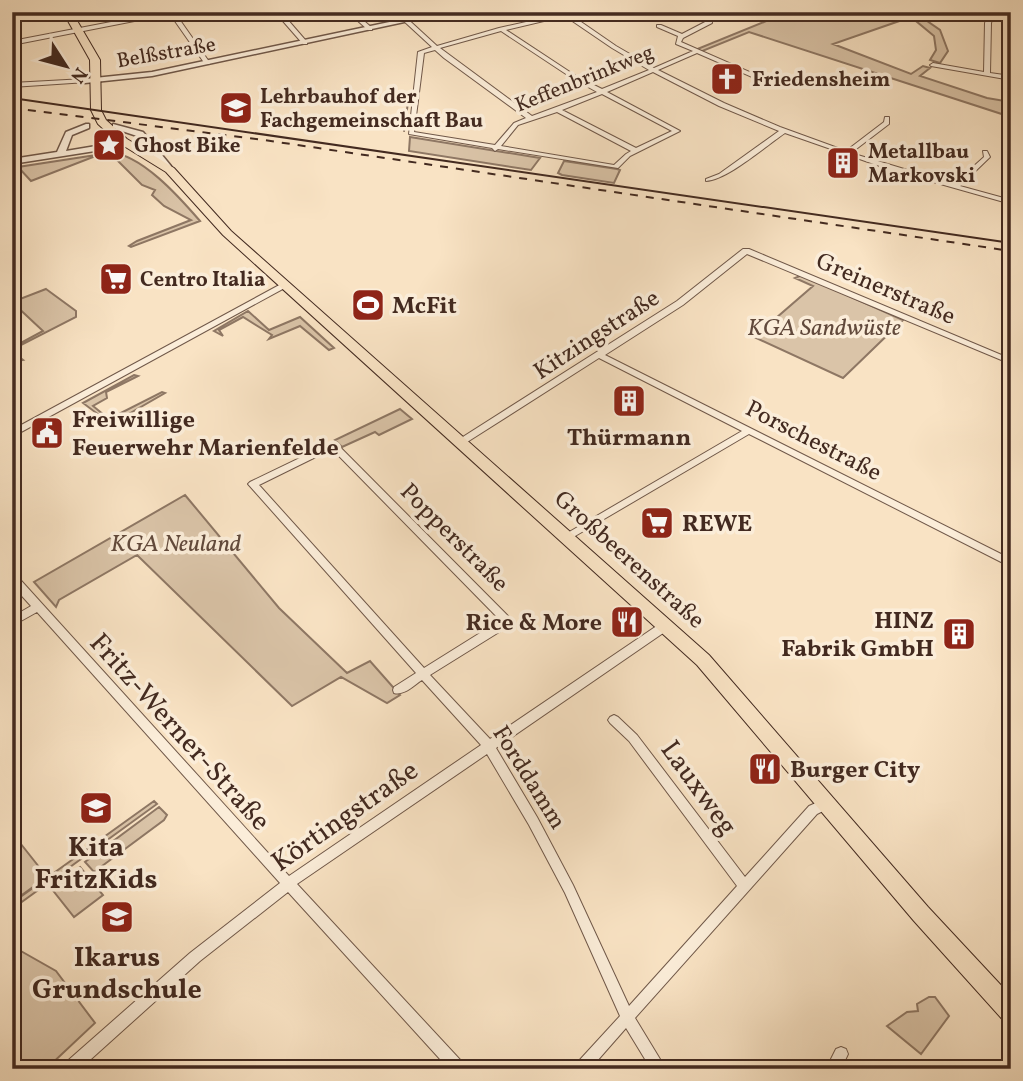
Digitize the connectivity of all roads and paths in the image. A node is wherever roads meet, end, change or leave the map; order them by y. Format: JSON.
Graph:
{"nodes":[{"id":1,"x":29,"y":12,"type":"edge"},
{"id":2,"x":67,"y":12,"type":"edge"},
{"id":3,"x":172,"y":12,"type":"edge"},
{"id":4,"x":278,"y":12,"type":"edge"},
{"id":5,"x":351,"y":12,"type":"edge"},
{"id":6,"x":397,"y":12,"type":"edge"},
{"id":7,"x":448,"y":12,"type":"edge"},
{"id":8,"x":578,"y":12,"type":"edge"},
{"id":9,"x":697,"y":12,"type":"edge"},
{"id":10,"x":992,"y":12,"type":"edge"},
{"id":11,"x":565,"y":14,"type":"edge"},
{"id":12,"x":408,"y":21,"type":"junction"},
{"id":13,"x":12,"y":23,"type":"edge"},
{"id":14,"x":659,"y":26,"type":"dead end"},
{"id":15,"x":370,"y":29,"type":"junction"},
{"id":16,"x":501,"y":29,"type":"junction"},
{"id":17,"x":77,"y":30,"type":"junction"},
{"id":18,"x":683,"y":36,"type":"junction"},
{"id":19,"x":12,"y":43,"type":"edge"},
{"id":20,"x":305,"y":43,"type":"junction"},
{"id":21,"x":436,"y":48,"type":"junction"},
{"id":22,"x":696,"y":52,"type":"junction"},
{"id":23,"x":207,"y":63,"type":"junction"},
{"id":24,"x":933,"y":65,"type":"dead end"},
{"id":25,"x":652,"y":71,"type":"junction"},
{"id":26,"x":987,"y":75,"type":"junction"},
{"id":27,"x":1011,"y":78,"type":"edge"},
{"id":28,"x":90,"y":81,"type":"junction"},
{"id":29,"x":768,"y":82,"type":"dead end"},
{"id":30,"x":12,"y":85,"type":"edge"},
{"id":31,"x":601,"y":92,"type":"junction"},
{"id":32,"x":558,"y":110,"type":"junction"},
{"id":33,"x":887,"y":118,"type":"dead end"},
{"id":34,"x":531,"y":119,"type":"junction"},
{"id":35,"x":785,"y":131,"type":"junction"},
{"id":36,"x":108,"y":135,"type":"junction"},
{"id":37,"x":495,"y":149,"type":"junction"},
{"id":38,"x":636,"y":151,"type":"junction"},
{"id":39,"x":79,"y":152,"type":"junction"},
{"id":40,"x":985,"y":152,"type":"dead end"},
{"id":41,"x":847,"y":153,"type":"junction"},
{"id":42,"x":60,"y":155,"type":"junction"},
{"id":43,"x":12,"y":162,"type":"edge"},
{"id":44,"x":168,"y":168,"type":"junction"},
{"id":45,"x":176,"y":180,"type":"junction"},
{"id":46,"x":708,"y":180,"type":"dead end"},
{"id":47,"x":955,"y":187,"type":"junction"},
{"id":48,"x":1011,"y":202,"type":"edge"},
{"id":49,"x":746,"y":251,"type":"joint"},
{"id":50,"x":286,"y":285,"type":"junction"},
{"id":51,"x":599,"y":355,"type":"junction"},
{"id":52,"x":1011,"y":362,"type":"edge"},
{"id":53,"x":748,"y":431,"type":"junction"},
{"id":54,"x":12,"y":434,"type":"edge"},
{"id":55,"x":461,"y":442,"type":"junction"},
{"id":56,"x":253,"y":484,"type":"joint"},
{"id":57,"x":567,"y":537,"type":"junction"},
{"id":58,"x":1011,"y":563,"type":"edge"},
{"id":59,"x":12,"y":578,"type":"edge"},
{"id":60,"x":38,"y":607,"type":"junction"},
{"id":61,"x":12,"y":622,"type":"edge"},
{"id":62,"x":665,"y":626,"type":"junction"},
{"id":63,"x":423,"y":674,"type":"junction"},
{"id":64,"x":398,"y":690,"type":"dead end"},
{"id":65,"x":614,"y":720,"type":"dead end"},
{"id":66,"x":488,"y":746,"type":"junction"},
{"id":67,"x":827,"y":803,"type":"junction"},
{"id":68,"x":289,"y":883,"type":"junction"},
{"id":69,"x":744,"y":885,"type":"junction"},
{"id":70,"x":1011,"y":1012,"type":"edge"},
{"id":71,"x":626,"y":1017,"type":"junction"},
{"id":72,"x":841,"y":1054,"type":"dead end"},
{"id":73,"x":69,"y":1069,"type":"edge"},
{"id":74,"x":459,"y":1069,"type":"edge"},
{"id":75,"x":581,"y":1069,"type":"edge"},
{"id":76,"x":659,"y":1069,"type":"edge"},
{"id":77,"x":833,"y":1069,"type":"edge"}],
"edges":[{"from":1,"to":13,"type":"street"},
{"from":2,"to":17,"type":"main road"},
{"from":3,"to":17,"type":"street"},
{"from":3,"to":23,"type":"street"},
{"from":4,"to":20,"type":"street"},
{"from":5,"to":15,"type":"street"},
{"from":6,"to":12,"type":"street"},
{"from":7,"to":12,"type":"street","name":"Belßstraße"},
{"from":8,"to":11,"type":"street"},
{"from":9,"to":18,"type":"street"},
{"from":10,"to":26,"type":"street"},
{"from":11,"to":16,"type":"street"},
{"from":11,"to":25,"type":"street"},
{"from":12,"to":15,"type":"street","name":"Belßstraße"},
{"from":12,"to":21,"type":"street"},
{"from":14,"to":18,"type":"street"},
{"from":15,"to":20,"type":"street","name":"Belßstraße"},
{"from":16,"to":21,"type":"street"},
{"from":16,"to":31,"type":"street"},
{"from":17,"to":19,"type":"street"},
{"from":17,"to":28,"type":"main road"},
{"from":18,"to":22,"type":"street"},
{"from":20,"to":23,"type":"street","name":"Belßstraße"},
{"from":21,"to":34,"type":"street"},
{"from":21,"to":37,"type":"street"},
{"from":22,"to":25,"type":"street","name":"Keffenbrinkweg"},
{"from":22,"to":29,"type":"street"},
{"from":23,"to":28,"type":"street","name":"Belßstraße"},
{"from":24,"to":26,"type":"street"},
{"from":25,"to":31,"type":"street","name":"Keffenbrinkweg"},
{"from":25,"to":35,"type":"street"},
{"from":26,"to":27,"type":"street"},
{"from":28,"to":30,"type":"street"},
{"from":28,"to":36,"type":"main road"},
{"from":31,"to":32,"type":"street","name":"Keffenbrinkweg"},
{"from":31,"to":38,"type":"street"},
{"from":32,"to":34,"type":"street","name":"Keffenbrinkweg"},
{"from":32,"to":38,"type":"street"},
{"from":33,"to":41,"type":"street"},
{"from":34,"to":37,"type":"street","name":"Keffenbrinkweg"},
{"from":35,"to":41,"type":"street"},
{"from":35,"to":46,"type":"street"},
{"from":36,"to":39,"type":"street"},
{"from":36,"to":39,"type":"street"},
{"from":36,"to":42,"type":"street"},
{"from":36,"to":44,"type":"main road","name":"Großbeerenstraße"},
{"from":36,"to":44,"type":"street"},
{"from":36,"to":45,"type":"main road","name":"Großbeerenstraße"},
{"from":37,"to":38,"type":"street"},
{"from":39,"to":42,"type":"street"},
{"from":40,"to":47,"type":"street"},
{"from":41,"to":47,"type":"street"},
{"from":42,"to":43,"type":"street"},
{"from":44,"to":45,"type":"main road","name":"Großbeerenstraße"},
{"from":45,"to":50,"type":"main road","name":"Großbeerenstraße"},
{"from":47,"to":48,"type":"street"},
{"from":49,"to":51,"type":"street","name":"Kitzingstraße"},
{"from":49,"to":52,"type":"street","name":"Greinerstraße"},
{"from":50,"to":54,"type":"street"},
{"from":50,"to":55,"type":"main road","name":"Großbeerenstraße"},
{"from":51,"to":53,"type":"street","name":"Porschestraße"},
{"from":51,"to":55,"type":"street","name":"Kitzingstraße"},
{"from":53,"to":57,"type":"street"},
{"from":53,"to":58,"type":"street","name":"Porschestraße"},
{"from":55,"to":57,"type":"main road","name":"Großbeerenstraße"},
{"from":56,"to":63,"type":"street","name":"Forddamm"},
{"from":56,"to":63,"type":"street","name":"Popperstraße"},
{"from":57,"to":62,"type":"main road","name":"Großbeerenstraße"},
{"from":59,"to":60,"type":"street","name":"Fritz-Werner-Straße"},
{"from":60,"to":61,"type":"street"},
{"from":60,"to":68,"type":"street","name":"Fritz-Werner-Straße"},
{"from":62,"to":66,"type":"street","name":"Körtingstraße"},
{"from":62,"to":67,"type":"main road","name":"Großbeerenstraße"},
{"from":63,"to":64,"type":"street"},
{"from":63,"to":66,"type":"street","name":"Forddamm"},
{"from":65,"to":69,"type":"street","name":"Lauxweg"},
{"from":66,"to":68,"type":"street","name":"Körtingstraße"},
{"from":66,"to":71,"type":"street","name":"Forddamm"},
{"from":67,"to":69,"type":"street"},
{"from":67,"to":70,"type":"main road","name":"Großbeerenstraße"},
{"from":68,"to":73,"type":"street","name":"Körtingstraße"},
{"from":68,"to":74,"type":"street","name":"Fritz-Werner-Straße"},
{"from":69,"to":71,"type":"street"},
{"from":71,"to":75,"type":"street"},
{"from":71,"to":76,"type":"street","name":"Forddamm"},
{"from":72,"to":77,"type":"street"}]}
